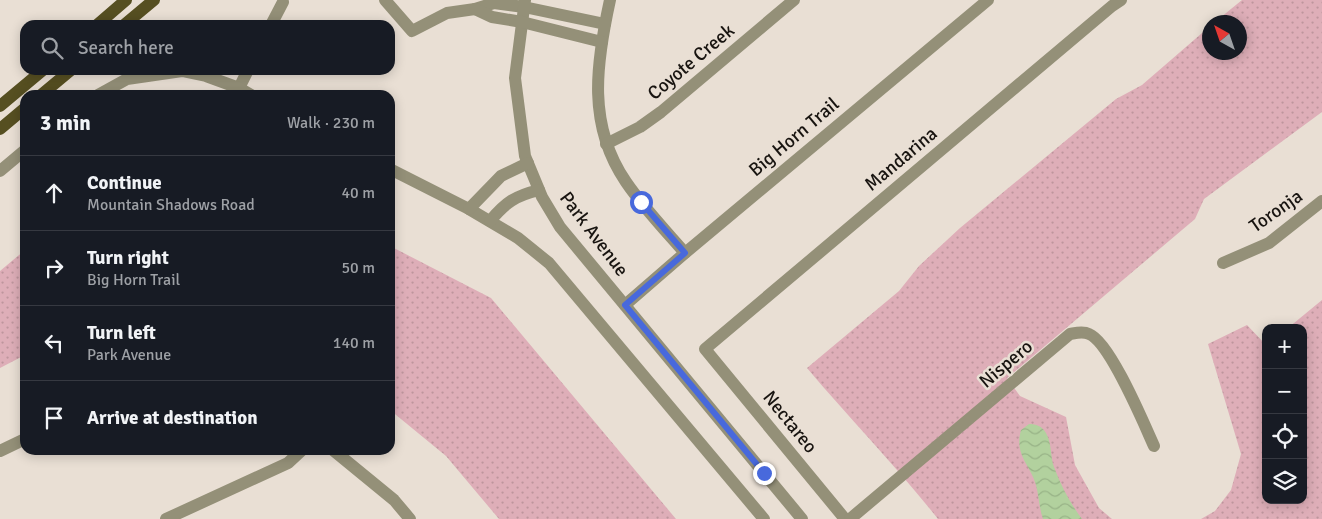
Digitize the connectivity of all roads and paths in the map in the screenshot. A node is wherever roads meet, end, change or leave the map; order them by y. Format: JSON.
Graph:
{"nodes":[{"id":1,"x":126,"y":0,"type":"edge"},
{"id":2,"x":154,"y":0,"type":"edge"},
{"id":3,"x":385,"y":0,"type":"edge"},
{"id":4,"x":610,"y":0,"type":"edge"},
{"id":5,"x":794,"y":0,"type":"edge"},
{"id":6,"x":988,"y":0,"type":"edge"},
{"id":7,"x":1121,"y":0,"type":"edge"},
{"id":8,"x":283,"y":2,"type":"dead end"},
{"id":9,"x":524,"y":3,"type":"edge"},
{"id":10,"x":475,"y":9,"type":"junction"},
{"id":11,"x":103,"y":20,"type":"edge"},
{"id":12,"x":130,"y":20,"type":"edge"},
{"id":13,"x":274,"y":20,"type":"edge"},
{"id":14,"x":522,"y":22,"type":"junction"},
{"id":15,"x":605,"y":24,"type":"junction"},
{"id":16,"x":602,"y":42,"type":"junction"},
{"id":17,"x":37,"y":75,"type":"edge"},
{"id":18,"x":65,"y":75,"type":"edge"},
{"id":19,"x":158,"y":75,"type":"edge"},
{"id":20,"x":201,"y":75,"type":"edge"},
{"id":21,"x":245,"y":75,"type":"edge"},
{"id":22,"x":238,"y":88,"type":"junction"},
{"id":23,"x":47,"y":90,"type":"edge"},
{"id":24,"x":108,"y":90,"type":"edge"},
{"id":25,"x":242,"y":90,"type":"edge"},
{"id":26,"x":0,"y":106,"type":"edge"},
{"id":27,"x":20,"y":112,"type":"edge"},
{"id":28,"x":0,"y":129,"type":"edge"},
{"id":29,"x":606,"y":144,"type":"junction"},
{"id":30,"x":20,"y":154,"type":"edge"},
{"id":31,"x":528,"y":163,"type":"junction"},
{"id":32,"x":0,"y":171,"type":"edge"},
{"id":33,"x":395,"y":172,"type":"edge"},
{"id":34,"x":539,"y":190,"type":"junction"},
{"id":35,"x":1322,"y":201,"type":"edge"},
{"id":36,"x":469,"y":210,"type":"junction"},
{"id":37,"x":490,"y":221,"type":"junction"},
{"id":38,"x":685,"y":253,"type":"junction"},
{"id":39,"x":1224,"y":263,"type":"dead end"},
{"id":40,"x":625,"y":305,"type":"junction"},
{"id":41,"x":705,"y":349,"type":"joint"},
{"id":42,"x":20,"y":441,"type":"edge"},
{"id":43,"x":1154,"y":446,"type":"dead end"},
{"id":44,"x":0,"y":451,"type":"edge"},
{"id":45,"x":297,"y":455,"type":"edge"},
{"id":46,"x":339,"y":455,"type":"edge"},
{"id":47,"x":166,"y":519,"type":"edge"},
{"id":48,"x":410,"y":519,"type":"edge"},
{"id":49,"x":764,"y":519,"type":"edge"},
{"id":50,"x":802,"y":519,"type":"edge"},
{"id":51,"x":845,"y":519,"type":"edge"},
{"id":52,"x":850,"y":519,"type":"edge"}],
"edges":[{"from":1,"to":11,"type":"main road"},
{"from":2,"to":12,"type":"main road"},
{"from":3,"to":10,"type":"street"},
{"from":4,"to":15,"type":"street"},
{"from":5,"to":29,"type":"street","name":"Coyote Creek"},
{"from":6,"to":38,"type":"street","name":"Big Horn Trail"},
{"from":7,"to":41,"type":"street","name":"Mandarina"},
{"from":8,"to":13,"type":"street"},
{"from":9,"to":10,"type":"street"},
{"from":9,"to":14,"type":"street","name":"Park Avenue"},
{"from":9,"to":15,"type":"street"},
{"from":10,"to":14,"type":"street"},
{"from":14,"to":16,"type":"street"},
{"from":14,"to":31,"type":"street","name":"Park Avenue"},
{"from":15,"to":16,"type":"street"},
{"from":16,"to":29,"type":"street"},
{"from":17,"to":26,"type":"main road"},
{"from":18,"to":23,"type":"main road"},
{"from":19,"to":24,"type":"street"},
{"from":20,"to":22,"type":"street"},
{"from":21,"to":22,"type":"street"},
{"from":22,"to":25,"type":"street"},
{"from":27,"to":28,"type":"main road"},
{"from":29,"to":38,"type":"street"},
{"from":30,"to":32,"type":"street"},
{"from":31,"to":34,"type":"street","name":"Park Avenue"},
{"from":31,"to":36,"type":"street"},
{"from":33,"to":36,"type":"street"},
{"from":34,"to":37,"type":"street"},
{"from":34,"to":40,"type":"street","name":"Park Avenue"},
{"from":35,"to":39,"type":"street","name":"Toronja"},
{"from":36,"to":37,"type":"street"},
{"from":37,"to":49,"type":"street"},
{"from":38,"to":40,"type":"street","name":"Big Horn Trail"},
{"from":40,"to":50,"type":"street","name":"Park Avenue"},
{"from":41,"to":51,"type":"street","name":"Nectareo"},
{"from":42,"to":44,"type":"street"},
{"from":43,"to":52,"type":"street","name":"Nispero"},
{"from":45,"to":47,"type":"street"},
{"from":46,"to":48,"type":"street"}]}
